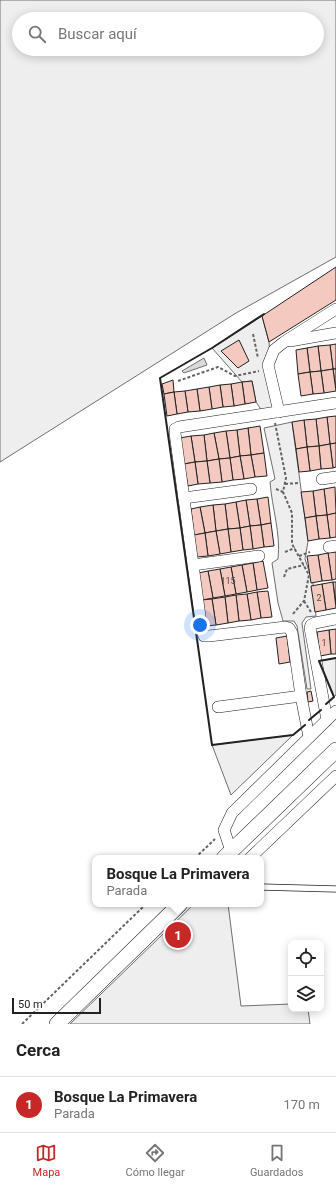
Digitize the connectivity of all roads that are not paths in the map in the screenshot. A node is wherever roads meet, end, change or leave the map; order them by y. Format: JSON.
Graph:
{"nodes":[{"id":1,"x":336,"y":309,"type":"edge"},
{"id":2,"x":336,"y":333,"type":"edge"},
{"id":3,"x":284,"y":342,"type":"junction"},
{"id":4,"x":336,"y":403,"type":"edge"},
{"id":5,"x":276,"y":413,"type":"junction"},
{"id":6,"x":336,"y":477,"type":"edge"},
{"id":7,"x":322,"y":479,"type":"dead end"},
{"id":8,"x":251,"y":489,"type":"dead end"},
{"id":9,"x":184,"y":498,"type":"junction"},
{"id":10,"x":260,"y":556,"type":"dead end"},
{"id":11,"x":193,"y":566,"type":"junction"},
{"id":12,"x":336,"y":619,"type":"edge"},
{"id":13,"x":301,"y":696,"type":"junction"},
{"id":14,"x":218,"y":707,"type":"dead end"},
{"id":15,"x":336,"y":711,"type":"edge"},
{"id":16,"x":326,"y":720,"type":"junction"},
{"id":17,"x":309,"y":737,"type":"junction"},
{"id":18,"x":336,"y":750,"type":"edge"},
{"id":19,"x":336,"y":776,"type":"edge"},
{"id":20,"x":228,"y":854,"type":"edge"},
{"id":21,"x":253,"y":855,"type":"edge"},
{"id":22,"x":264,"y":887,"type":"edge"},
{"id":23,"x":336,"y":889,"type":"edge"},
{"id":24,"x":177,"y":907,"type":"edge"},
{"id":25,"x":58,"y":1024,"type":"edge"}],
"edges":[{"from":1,"to":3,"type":"street"},
{"from":2,"to":3,"type":"street"},
{"from":3,"to":5,"type":"street"},
{"from":4,"to":5,"type":"street"},
{"from":5,"to":9,"type":"street"},
{"from":6,"to":7,"type":"street"},
{"from":8,"to":9,"type":"street"},
{"from":9,"to":11,"type":"street"},
{"from":10,"to":11,"type":"street"},
{"from":11,"to":13,"type":"street"},
{"from":12,"to":16,"type":"street"},
{"from":13,"to":14,"type":"street"},
{"from":13,"to":17,"type":"street"},
{"from":15,"to":16,"type":"street"},
{"from":16,"to":17,"type":"street"},
{"from":17,"to":20,"type":"street"},
{"from":18,"to":20,"type":"street"},
{"from":19,"to":21,"type":"street"},
{"from":22,"to":23,"type":"lane"},
{"from":24,"to":25,"type":"street"}]}
